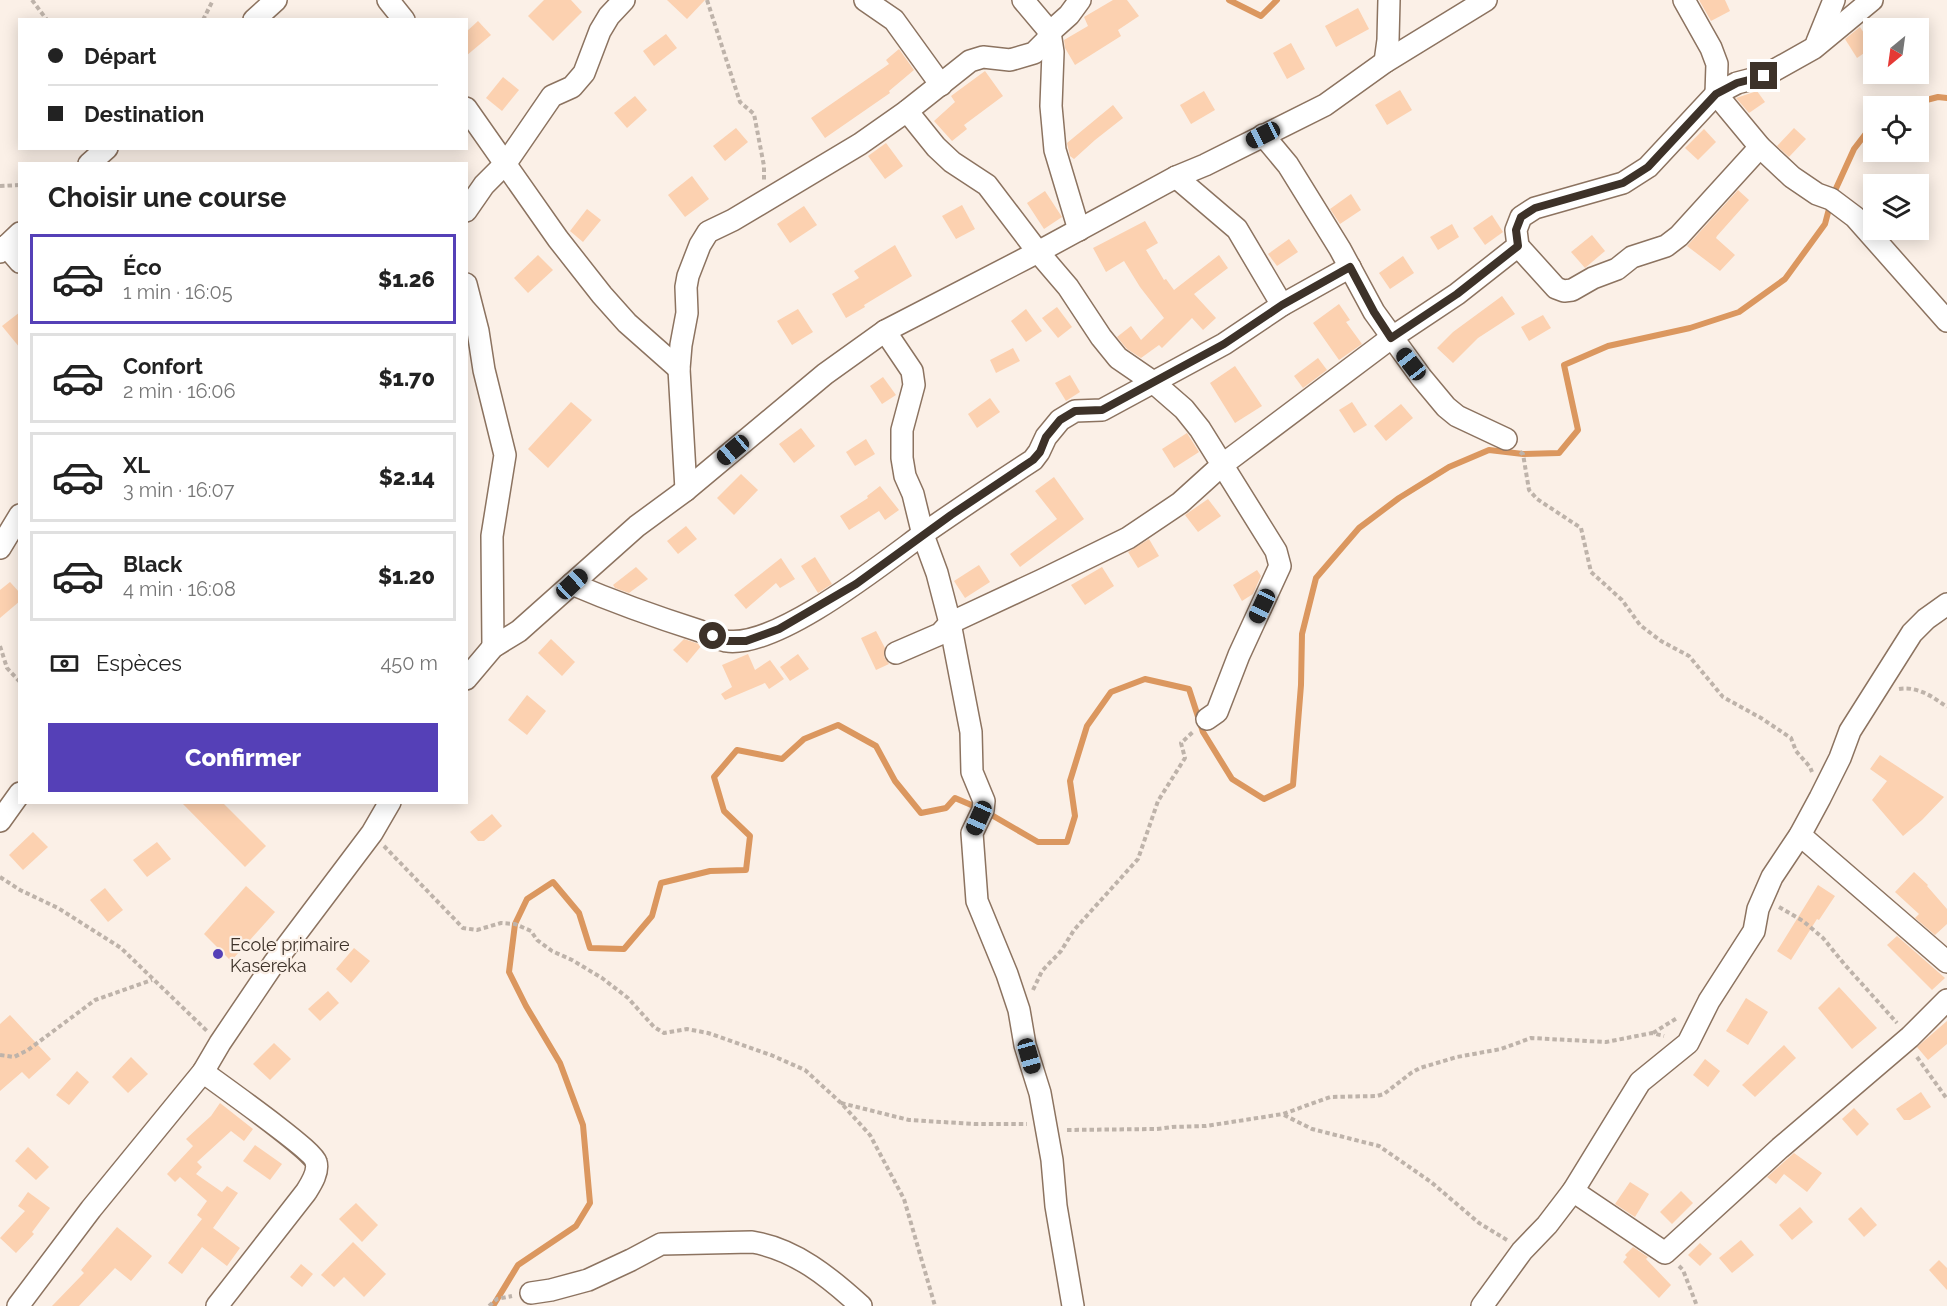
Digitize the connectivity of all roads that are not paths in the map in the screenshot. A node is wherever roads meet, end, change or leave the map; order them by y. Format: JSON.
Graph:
{"nodes":[{"id":1,"x":276,"y":0,"type":"edge"},
{"id":2,"x":388,"y":0,"type":"edge"},
{"id":3,"x":624,"y":0,"type":"edge"},
{"id":4,"x":865,"y":0,"type":"edge"},
{"id":5,"x":1023,"y":0,"type":"edge"},
{"id":6,"x":1080,"y":0,"type":"edge"},
{"id":7,"x":1389,"y":0,"type":"edge"},
{"id":8,"x":1486,"y":0,"type":"edge"},
{"id":9,"x":1684,"y":0,"type":"edge"},
{"id":10,"x":1834,"y":0,"type":"edge"},
{"id":11,"x":1872,"y":0,"type":"edge"},
{"id":12,"x":256,"y":18,"type":"edge"},
{"id":13,"x":402,"y":18,"type":"edge"},
{"id":14,"x":1050,"y":32,"type":"junction"},
{"id":15,"x":1814,"y":48,"type":"junction"},
{"id":16,"x":1385,"y":62,"type":"junction"},
{"id":17,"x":941,"y":85,"type":"junction"},
{"id":18,"x":1716,"y":94,"type":"junction"},
{"id":19,"x":468,"y":111,"type":"edge"},
{"id":20,"x":907,"y":111,"type":"junction"},
{"id":21,"x":1263,"y":135,"type":"junction"},
{"id":22,"x":1760,"y":147,"type":"junction"},
{"id":23,"x":105,"y":150,"type":"edge"},
{"id":24,"x":91,"y":162,"type":"edge"},
{"id":25,"x":506,"y":163,"type":"junction"},
{"id":26,"x":1176,"y":177,"type":"junction"},
{"id":27,"x":468,"y":208,"type":"edge"},
{"id":28,"x":1080,"y":230,"type":"junction"},
{"id":29,"x":1518,"y":246,"type":"junction"},
{"id":30,"x":1038,"y":252,"type":"junction"},
{"id":31,"x":1350,"y":267,"type":"junction"},
{"id":32,"x":468,"y":292,"type":"edge"},
{"id":33,"x":1282,"y":305,"type":"junction"},
{"id":34,"x":1947,"y":321,"type":"edge"},
{"id":35,"x":885,"y":331,"type":"junction"},
{"id":36,"x":1391,"y":338,"type":"junction"},
{"id":37,"x":679,"y":369,"type":"junction"},
{"id":38,"x":1153,"y":382,"type":"junction"},
{"id":39,"x":1506,"y":439,"type":"road end"},
{"id":40,"x":1222,"y":465,"type":"junction"},
{"id":41,"x":686,"y":490,"type":"junction"},
{"id":42,"x":18,"y":518,"type":"edge"},
{"id":43,"x":923,"y":535,"type":"junction"},
{"id":44,"x":0,"y":548,"type":"edge"},
{"id":45,"x":572,"y":584,"type":"junction"},
{"id":46,"x":1947,"y":604,"type":"edge"},
{"id":47,"x":950,"y":623,"type":"junction"},
{"id":48,"x":494,"y":647,"type":"junction"},
{"id":49,"x":896,"y":652,"type":"dead end"},
{"id":50,"x":468,"y":677,"type":"edge"},
{"id":51,"x":1200,"y":725,"type":"road end"},
{"id":52,"x":18,"y":796,"type":"edge"},
{"id":53,"x":389,"y":804,"type":"edge"},
{"id":54,"x":0,"y":821,"type":"edge"},
{"id":55,"x":1800,"y":835,"type":"junction"},
{"id":56,"x":1947,"y":962,"type":"edge"},
{"id":57,"x":1947,"y":1000,"type":"edge"},
{"id":58,"x":203,"y":1072,"type":"junction"},
{"id":59,"x":1573,"y":1191,"type":"junction"},
{"id":60,"x":531,"y":1293,"type":"road end"},
{"id":61,"x":18,"y":1306,"type":"edge"},
{"id":62,"x":217,"y":1306,"type":"edge"},
{"id":63,"x":861,"y":1306,"type":"edge"},
{"id":64,"x":1073,"y":1306,"type":"edge"},
{"id":65,"x":1482,"y":1306,"type":"edge"}],
"edges":[{"from":1,"to":12,"type":"street"},
{"from":2,"to":13,"type":"street"},
{"from":3,"to":25,"type":"street"},
{"from":4,"to":17,"type":"street"},
{"from":5,"to":14,"type":"street"},
{"from":6,"to":14,"type":"street"},
{"from":7,"to":16,"type":"street"},
{"from":8,"to":16,"type":"street"},
{"from":9,"to":18,"type":"street"},
{"from":10,"to":15,"type":"street"},
{"from":11,"to":15,"type":"street"},
{"from":14,"to":17,"type":"street"},
{"from":14,"to":28,"type":"street"},
{"from":15,"to":18,"type":"street"},
{"from":16,"to":21,"type":"street"},
{"from":17,"to":20,"type":"street"},
{"from":18,"to":22,"type":"street"},
{"from":18,"to":29,"type":"street"},
{"from":19,"to":25,"type":"street"},
{"from":20,"to":30,"type":"street"},
{"from":20,"to":37,"type":"street"},
{"from":21,"to":26,"type":"street"},
{"from":21,"to":31,"type":"street"},
{"from":22,"to":29,"type":"street"},
{"from":22,"to":34,"type":"street"},
{"from":23,"to":24,"type":"street"},
{"from":25,"to":27,"type":"street"},
{"from":25,"to":37,"type":"street"},
{"from":26,"to":28,"type":"street"},
{"from":26,"to":33,"type":"street"},
{"from":28,"to":30,"type":"street"},
{"from":29,"to":36,"type":"street"},
{"from":30,"to":35,"type":"street"},
{"from":30,"to":38,"type":"street"},
{"from":31,"to":33,"type":"street"},
{"from":31,"to":36,"type":"street"},
{"from":32,"to":48,"type":"street"},
{"from":33,"to":38,"type":"street"},
{"from":35,"to":41,"type":"street"},
{"from":35,"to":43,"type":"street"},
{"from":36,"to":39,"type":"street"},
{"from":36,"to":40,"type":"street"},
{"from":37,"to":41,"type":"street"},
{"from":38,"to":40,"type":"street"},
{"from":38,"to":43,"type":"street"},
{"from":40,"to":47,"type":"street"},
{"from":40,"to":51,"type":"street"},
{"from":41,"to":45,"type":"street"},
{"from":42,"to":44,"type":"street"},
{"from":43,"to":45,"type":"street"},
{"from":43,"to":47,"type":"street"},
{"from":45,"to":48,"type":"street"},
{"from":46,"to":55,"type":"street"},
{"from":47,"to":49,"type":"street"},
{"from":47,"to":64,"type":"street"},
{"from":48,"to":50,"type":"street"},
{"from":52,"to":54,"type":"street"},
{"from":53,"to":58,"type":"street"},
{"from":55,"to":56,"type":"street"},
{"from":55,"to":59,"type":"street"},
{"from":57,"to":59,"type":"street"},
{"from":58,"to":61,"type":"street"},
{"from":58,"to":62,"type":"street"},
{"from":59,"to":65,"type":"street"},
{"from":60,"to":63,"type":"street"}]}
